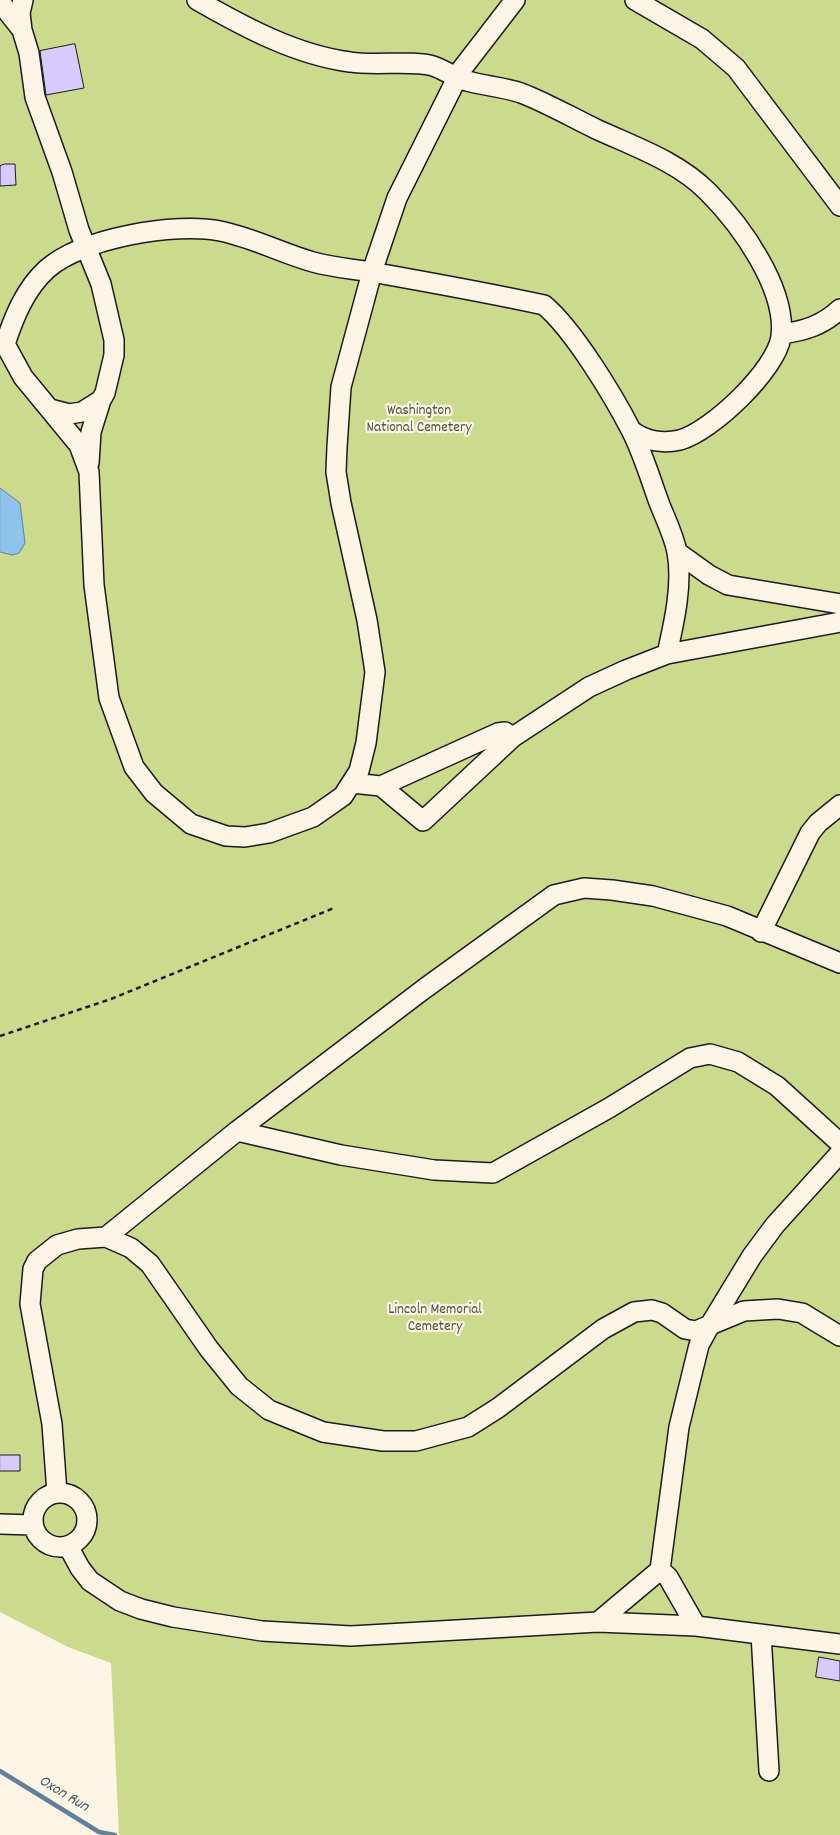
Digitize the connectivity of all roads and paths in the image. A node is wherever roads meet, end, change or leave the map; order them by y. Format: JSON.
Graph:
{"nodes":[{"id":1,"x":23,"y":0,"type":"edge"},
{"id":2,"x":197,"y":0,"type":"edge"},
{"id":3,"x":515,"y":0,"type":"edge"},
{"id":4,"x":635,"y":0,"type":"edge"},
{"id":5,"x":0,"y":2,"type":"edge"},
{"id":6,"x":22,"y":30,"type":"junction"},
{"id":7,"x":457,"y":77,"type":"junction"},
{"id":8,"x":839,"y":204,"type":"edge"},
{"id":9,"x":86,"y":247,"type":"junction"},
{"id":10,"x":372,"y":272,"type":"junction"},
{"id":11,"x":840,"y":309,"type":"edge"},
{"id":12,"x":781,"y":334,"type":"junction"},
{"id":13,"x":2,"y":344,"type":"edge"},
{"id":14,"x":101,"y":400,"type":"junction"},
{"id":15,"x":50,"y":408,"type":"junction"},
{"id":16,"x":632,"y":431,"type":"junction"},
{"id":17,"x":89,"y":472,"type":"junction"},
{"id":18,"x":677,"y":552,"type":"junction"},
{"id":19,"x":840,"y":604,"type":"edge"},
{"id":20,"x":840,"y":622,"type":"edge"},
{"id":21,"x":667,"y":654,"type":"junction"},
{"id":22,"x":514,"y":736,"type":"junction"},
{"id":23,"x":352,"y":783,"type":"junction"},
{"id":24,"x":381,"y":786,"type":"junction"},
{"id":25,"x":840,"y":804,"type":"edge"},
{"id":26,"x":334,"y":908,"type":"dead end"},
{"id":27,"x":761,"y":932,"type":"junction"},
{"id":28,"x":840,"y":963,"type":"edge"},
{"id":29,"x":0,"y":1036,"type":"edge"},
{"id":30,"x":237,"y":1131,"type":"junction"},
{"id":31,"x":840,"y":1143,"type":"edge"},
{"id":32,"x":840,"y":1153,"type":"edge"},
{"id":33,"x":106,"y":1238,"type":"junction"},
{"id":34,"x":710,"y":1326,"type":"junction"},
{"id":35,"x":840,"y":1336,"type":"edge"},
{"id":36,"x":56,"y":1493,"type":"junction"},
{"id":37,"x":0,"y":1524,"type":"edge"},
{"id":38,"x":33,"y":1525,"type":"junction"},
{"id":39,"x":68,"y":1546,"type":"junction"},
{"id":40,"x":660,"y":1570,"type":"junction"},
{"id":41,"x":598,"y":1622,"type":"junction"},
{"id":42,"x":696,"y":1626,"type":"junction"},
{"id":43,"x":761,"y":1634,"type":"junction"},
{"id":44,"x":840,"y":1644,"type":"edge"},
{"id":45,"x":769,"y":1771,"type":"dead end"}],
"edges":[{"from":1,"to":6,"type":"lane"},
{"from":2,"to":7,"type":"lane"},
{"from":3,"to":7,"type":"lane"},
{"from":4,"to":8,"type":"lane"},
{"from":5,"to":6,"type":"lane"},
{"from":6,"to":9,"type":"lane"},
{"from":7,"to":10,"type":"lane"},
{"from":7,"to":12,"type":"lane"},
{"from":9,"to":10,"type":"lane"},
{"from":9,"to":13,"type":"lane"},
{"from":9,"to":14,"type":"lane"},
{"from":10,"to":16,"type":"lane"},
{"from":10,"to":23,"type":"lane"},
{"from":11,"to":12,"type":"lane"},
{"from":12,"to":16,"type":"lane"},
{"from":13,"to":15,"type":"lane"},
{"from":14,"to":15,"type":"lane"},
{"from":14,"to":17,"type":"lane"},
{"from":15,"to":17,"type":"lane"},
{"from":16,"to":18,"type":"lane"},
{"from":17,"to":23,"type":"lane"},
{"from":18,"to":19,"type":"lane"},
{"from":18,"to":21,"type":"lane"},
{"from":20,"to":21,"type":"lane"},
{"from":21,"to":22,"type":"lane"},
{"from":22,"to":24,"type":"lane"},
{"from":22,"to":24,"type":"lane"},
{"from":23,"to":24,"type":"lane"},
{"from":25,"to":27,"type":"lane"},
{"from":26,"to":29,"type":"path"},
{"from":27,"to":28,"type":"lane"},
{"from":27,"to":30,"type":"lane"},
{"from":30,"to":31,"type":"lane"},
{"from":30,"to":33,"type":"lane"},
{"from":32,"to":34,"type":"lane"},
{"from":33,"to":34,"type":"lane"},
{"from":33,"to":36,"type":"lane"},
{"from":34,"to":35,"type":"lane"},
{"from":34,"to":40,"type":"lane"},
{"from":36,"to":38,"type":"lane"},
{"from":36,"to":39,"type":"lane"},
{"from":37,"to":38,"type":"lane"},
{"from":38,"to":39,"type":"lane"},
{"from":39,"to":41,"type":"lane"},
{"from":40,"to":41,"type":"lane"},
{"from":40,"to":42,"type":"lane"},
{"from":41,"to":42,"type":"lane"},
{"from":42,"to":43,"type":"lane"},
{"from":43,"to":44,"type":"lane"},
{"from":43,"to":45,"type":"lane"}]}
